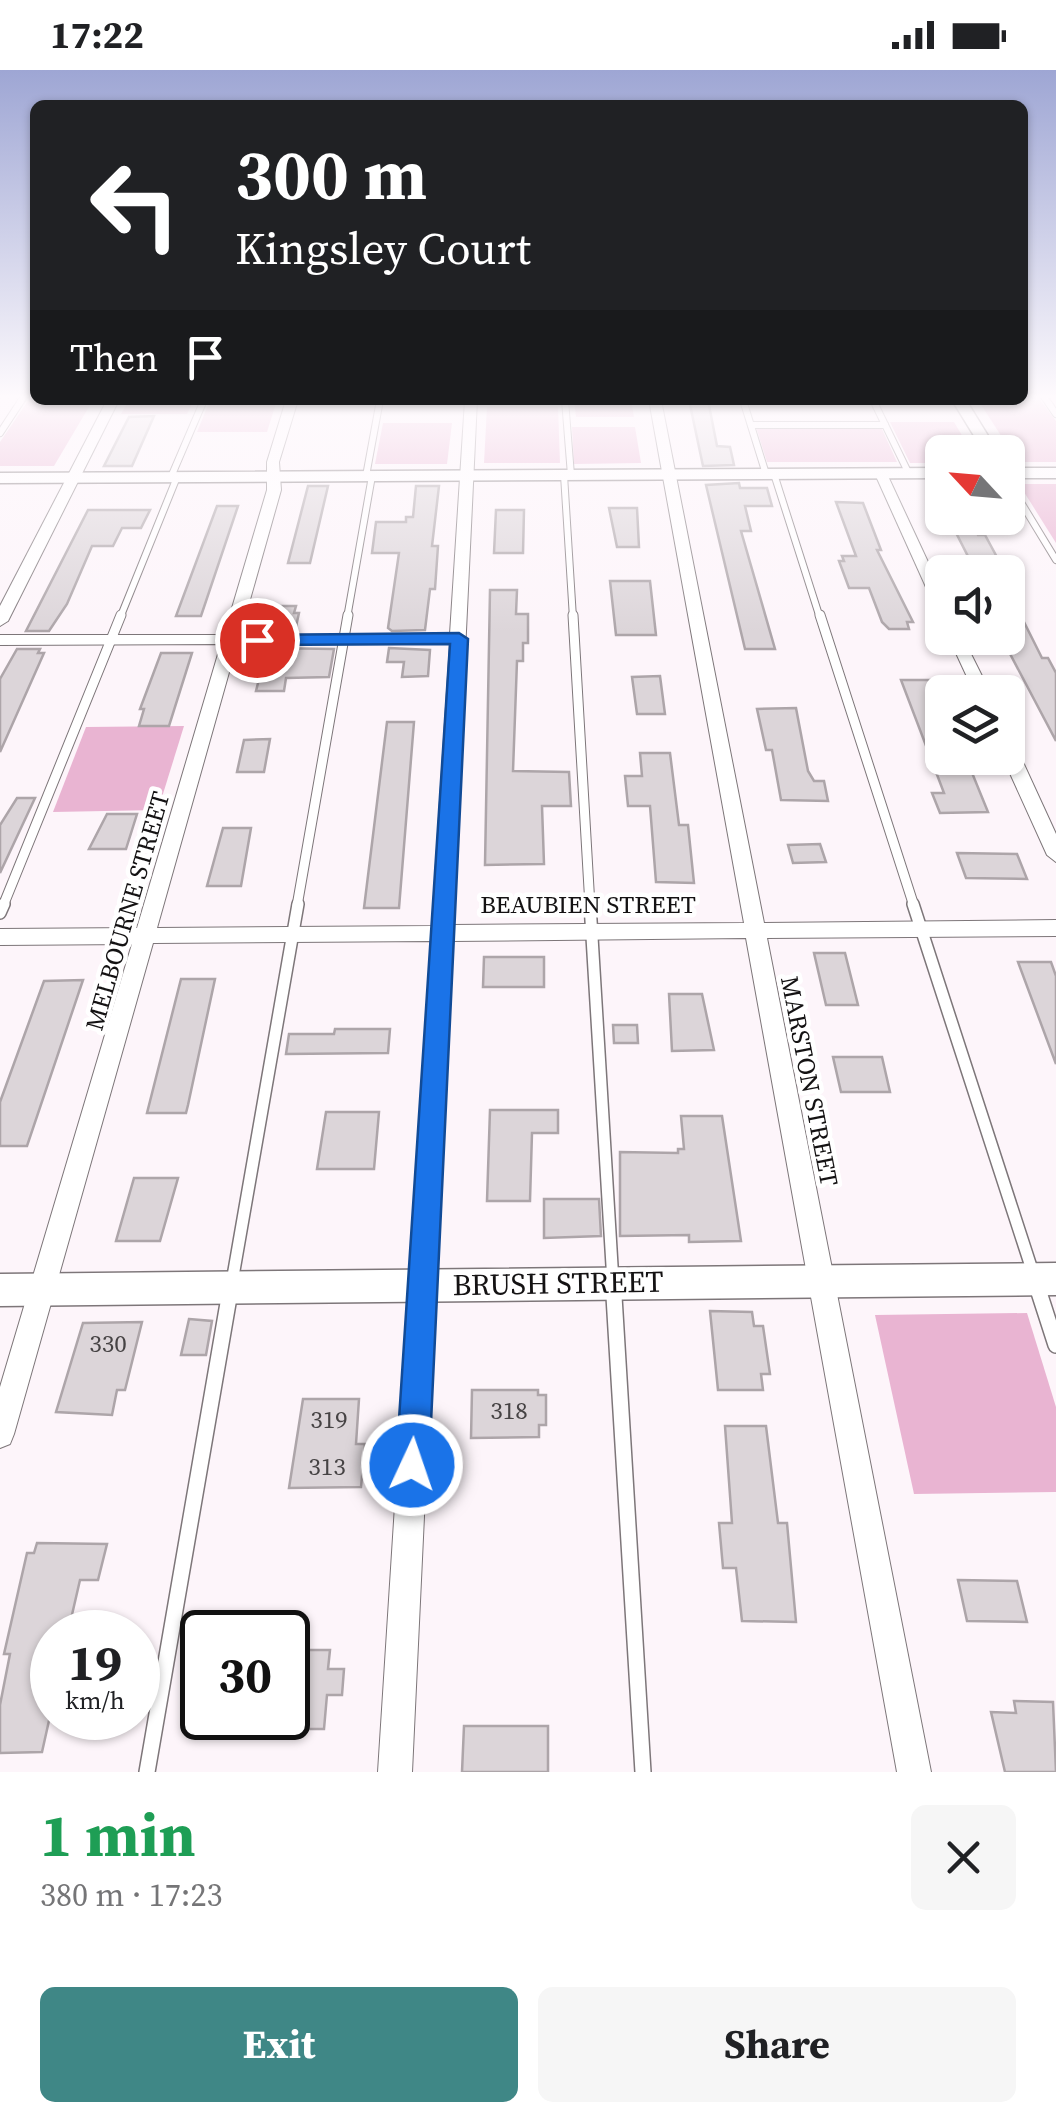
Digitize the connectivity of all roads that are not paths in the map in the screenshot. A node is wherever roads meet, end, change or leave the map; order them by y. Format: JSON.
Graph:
{"nodes":[{"id":1,"x":74,"y":474,"type":"edge"},
{"id":2,"x":726,"y":474,"type":"edge"},
{"id":3,"x":770,"y":474,"type":"edge"},
{"id":4,"x":881,"y":474,"type":"edge"},
{"id":5,"x":567,"y":475,"type":"junction"},
{"id":6,"x":668,"y":475,"type":"junction"},
{"id":7,"x":369,"y":476,"type":"junction"},
{"id":8,"x":468,"y":476,"type":"junction"},
{"id":9,"x":174,"y":477,"type":"junction"},
{"id":10,"x":274,"y":477,"type":"junction"},
{"id":11,"x":0,"y":478,"type":"edge"},
{"id":12,"x":72,"y":478,"type":"junction"},
{"id":13,"x":1025,"y":509,"type":"edge"},
{"id":14,"x":1056,"y":560,"type":"edge"},
{"id":15,"x":925,"y":571,"type":"edge"},
{"id":16,"x":0,"y":621,"type":"edge"},
{"id":17,"x":459,"y":639,"type":"junction"},
{"id":18,"x":0,"y":640,"type":"edge"},
{"id":19,"x":231,"y":640,"type":"junction"},
{"id":20,"x":344,"y":640,"type":"junction"},
{"id":21,"x":109,"y":641,"type":"junction"},
{"id":22,"x":1020,"y":775,"type":"edge"},
{"id":23,"x":1056,"y":854,"type":"edge"},
{"id":24,"x":0,"y":914,"type":"edge"},
{"id":25,"x":1056,"y":928,"type":"edge"},
{"id":26,"x":922,"y":929,"type":"junction"},
{"id":27,"x":753,"y":930,"type":"junction"},
{"id":28,"x":592,"y":931,"type":"junction"},
{"id":29,"x":443,"y":932,"type":"junction"},
{"id":30,"x":294,"y":933,"type":"junction"},
{"id":31,"x":146,"y":936,"type":"junction"},
{"id":32,"x":0,"y":937,"type":"edge"},
{"id":33,"x":1045,"y":1279,"type":"edge"},
{"id":34,"x":820,"y":1280,"type":"junction"},
{"id":35,"x":614,"y":1282,"type":"junction"},
{"id":36,"x":422,"y":1284,"type":"junction"},
{"id":37,"x":233,"y":1286,"type":"junction"},
{"id":38,"x":42,"y":1289,"type":"junction"},
{"id":39,"x":0,"y":1290,"type":"edge"},
{"id":40,"x":1056,"y":1345,"type":"edge"},
{"id":41,"x":0,"y":1434,"type":"edge"},
{"id":42,"x":147,"y":1772,"type":"edge"},
{"id":43,"x":395,"y":1772,"type":"edge"},
{"id":44,"x":644,"y":1772,"type":"edge"},
{"id":45,"x":914,"y":1772,"type":"edge"}],
"edges":[{"from":1,"to":12,"type":"street"},
{"from":2,"to":6,"type":"street"},
{"from":3,"to":26,"type":"lane"},
{"from":4,"to":15,"type":"street"},
{"from":5,"to":6,"type":"street"},
{"from":5,"to":8,"type":"street"},
{"from":5,"to":28,"type":"lane"},
{"from":6,"to":27,"type":"street","name":"MARSTON STREET"},
{"from":7,"to":8,"type":"street"},
{"from":7,"to":10,"type":"street"},
{"from":7,"to":20,"type":"lane"},
{"from":8,"to":17,"type":"street"},
{"from":9,"to":10,"type":"street"},
{"from":9,"to":12,"type":"street"},
{"from":9,"to":21,"type":"lane"},
{"from":10,"to":19,"type":"street","name":"MELBOURNE STREET"},
{"from":11,"to":12,"type":"street"},
{"from":12,"to":16,"type":"street"},
{"from":13,"to":14,"type":"lane"},
{"from":17,"to":20,"type":"street"},
{"from":17,"to":29,"type":"street"},
{"from":18,"to":21,"type":"street"},
{"from":19,"to":20,"type":"street"},
{"from":19,"to":21,"type":"street"},
{"from":19,"to":31,"type":"street","name":"MELBOURNE STREET"},
{"from":20,"to":30,"type":"lane"},
{"from":21,"to":24,"type":"lane"},
{"from":22,"to":23,"type":"street"},
{"from":25,"to":26,"type":"street","name":"BEAUBIEN STREET"},
{"from":26,"to":27,"type":"street","name":"BEAUBIEN STREET"},
{"from":26,"to":33,"type":"lane"},
{"from":27,"to":28,"type":"street","name":"BEAUBIEN STREET"},
{"from":27,"to":34,"type":"street","name":"MARSTON STREET"},
{"from":28,"to":29,"type":"street","name":"BEAUBIEN STREET"},
{"from":28,"to":35,"type":"lane"},
{"from":29,"to":30,"type":"street","name":"BEAUBIEN STREET"},
{"from":29,"to":36,"type":"street"},
{"from":30,"to":31,"type":"street","name":"BEAUBIEN STREET"},
{"from":30,"to":37,"type":"lane"},
{"from":31,"to":32,"type":"street","name":"BEAUBIEN STREET"},
{"from":31,"to":38,"type":"street","name":"MELBOURNE STREET"},
{"from":33,"to":34,"type":"street","name":"BRUSH STREET"},
{"from":33,"to":40,"type":"lane"},
{"from":34,"to":35,"type":"street","name":"BRUSH STREET"},
{"from":34,"to":45,"type":"street","name":"MARSTON STREET"},
{"from":35,"to":36,"type":"street","name":"BRUSH STREET"},
{"from":35,"to":44,"type":"lane"},
{"from":36,"to":37,"type":"street","name":"BRUSH STREET"},
{"from":36,"to":43,"type":"street"},
{"from":37,"to":38,"type":"street","name":"BRUSH STREET"},
{"from":37,"to":42,"type":"lane"},
{"from":38,"to":39,"type":"street","name":"BRUSH STREET"},
{"from":38,"to":41,"type":"street","name":"MELBOURNE STREET"}]}
